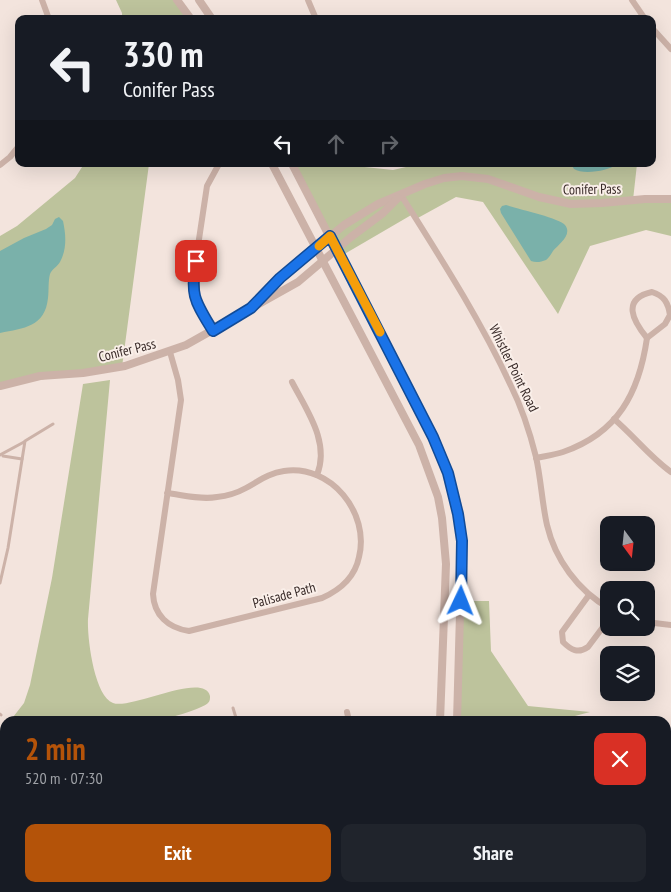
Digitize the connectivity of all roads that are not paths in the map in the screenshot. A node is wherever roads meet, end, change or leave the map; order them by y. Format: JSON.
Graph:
{"nodes":[{"id":1,"x":42,"y":0,"type":"edge"},
{"id":2,"x":177,"y":0,"type":"edge"},
{"id":3,"x":199,"y":0,"type":"edge"},
{"id":4,"x":308,"y":0,"type":"edge"},
{"id":5,"x":632,"y":0,"type":"edge"},
{"id":6,"x":48,"y":15,"type":"edge"},
{"id":7,"x":188,"y":15,"type":"edge"},
{"id":8,"x":209,"y":15,"type":"edge"},
{"id":9,"x":314,"y":15,"type":"edge"},
{"id":10,"x":642,"y":15,"type":"edge"},
{"id":11,"x":656,"y":32,"type":"edge"},
{"id":12,"x":671,"y":49,"type":"edge"},
{"id":13,"x":15,"y":151,"type":"edge"},
{"id":14,"x":0,"y":165,"type":"edge"},
{"id":15,"x":217,"y":167,"type":"edge"},
{"id":16,"x":274,"y":167,"type":"edge"},
{"id":17,"x":294,"y":167,"type":"edge"},
{"id":18,"x":401,"y":195,"type":"junction"},
{"id":19,"x":671,"y":199,"type":"edge"},
{"id":20,"x":330,"y":236,"type":"junction"},
{"id":21,"x":317,"y":248,"type":"junction"},
{"id":22,"x":337,"y":249,"type":"junction"},
{"id":23,"x":324,"y":260,"type":"junction"},
{"id":24,"x":251,"y":308,"type":"junction"},
{"id":25,"x":213,"y":331,"type":"junction"},
{"id":26,"x":647,"y":338,"type":"junction"},
{"id":27,"x":170,"y":352,"type":"junction"},
{"id":28,"x":292,"y":382,"type":"dead end"},
{"id":29,"x":0,"y":386,"type":"edge"},
{"id":30,"x":614,"y":419,"type":"junction"},
{"id":31,"x":53,"y":424,"type":"dead end"},
{"id":32,"x":25,"y":441,"type":"junction"},
{"id":33,"x":1,"y":456,"type":"edge"},
{"id":34,"x":536,"y":458,"type":"junction"},
{"id":35,"x":22,"y":459,"type":"junction"},
{"id":36,"x":671,"y":472,"type":"edge"},
{"id":37,"x":317,"y":475,"type":"junction"},
{"id":38,"x":168,"y":492,"type":"junction"},
{"id":39,"x":0,"y":583,"type":"edge"},
{"id":40,"x":590,"y":595,"type":"junction"},
{"id":41,"x":600,"y":602,"type":"edge"},
{"id":42,"x":655,"y":623,"type":"edge"},
{"id":43,"x":671,"y":625,"type":"edge"},
{"id":44,"x":600,"y":631,"type":"edge"},
{"id":45,"x":233,"y":708,"type":"dead end"},
{"id":46,"x":347,"y":712,"type":"dead end"},
{"id":47,"x":235,"y":716,"type":"edge"},
{"id":48,"x":348,"y":716,"type":"edge"},
{"id":49,"x":440,"y":716,"type":"edge"},
{"id":50,"x":456,"y":716,"type":"edge"}],
"edges":[{"from":1,"to":6,"type":"street"},
{"from":2,"to":7,"type":"street"},
{"from":3,"to":8,"type":"street"},
{"from":4,"to":9,"type":"street"},
{"from":5,"to":10,"type":"street"},
{"from":11,"to":12,"type":"street"},
{"from":13,"to":14,"type":"street"},
{"from":15,"to":25,"type":"street"},
{"from":16,"to":21,"type":"street"},
{"from":17,"to":20,"type":"street"},
{"from":18,"to":19,"type":"street","name":"Conifer Pass"},
{"from":18,"to":20,"type":"street","name":"Conifer Pass"},
{"from":18,"to":22,"type":"street","name":"Conifer Pass"},
{"from":18,"to":34,"type":"street","name":"Whistler Point Road"},
{"from":20,"to":21,"type":"street","name":"Conifer Pass"},
{"from":20,"to":22,"type":"street"},
{"from":21,"to":23,"type":"street"},
{"from":21,"to":24,"type":"street","name":"Conifer Pass"},
{"from":22,"to":23,"type":"street","name":"Conifer Pass"},
{"from":22,"to":50,"type":"street"},
{"from":23,"to":24,"type":"street","name":"Conifer Pass"},
{"from":23,"to":49,"type":"street"},
{"from":24,"to":25,"type":"street","name":"Conifer Pass"},
{"from":25,"to":27,"type":"street","name":"Conifer Pass"},
{"from":26,"to":26,"type":"street"},
{"from":26,"to":30,"type":"street"},
{"from":27,"to":29,"type":"street","name":"Conifer Pass"},
{"from":27,"to":38,"type":"street","name":"Palisade Path"},
{"from":28,"to":37,"type":"street"},
{"from":30,"to":34,"type":"street"},
{"from":30,"to":36,"type":"street"},
{"from":31,"to":32,"type":"lane"},
{"from":32,"to":33,"type":"lane"},
{"from":32,"to":35,"type":"lane"},
{"from":33,"to":35,"type":"lane"},
{"from":34,"to":40,"type":"street","name":"Whistler Point Road"},
{"from":35,"to":39,"type":"lane"},
{"from":37,"to":38,"type":"street","name":"Palisade Path"},
{"from":37,"to":38,"type":"street","name":"Palisade Path"},
{"from":40,"to":41,"type":"street","name":"Whistler Point Road"},
{"from":40,"to":44,"type":"street"},
{"from":42,"to":43,"type":"street"},
{"from":45,"to":47,"type":"lane"},
{"from":46,"to":48,"type":"street"}]}
